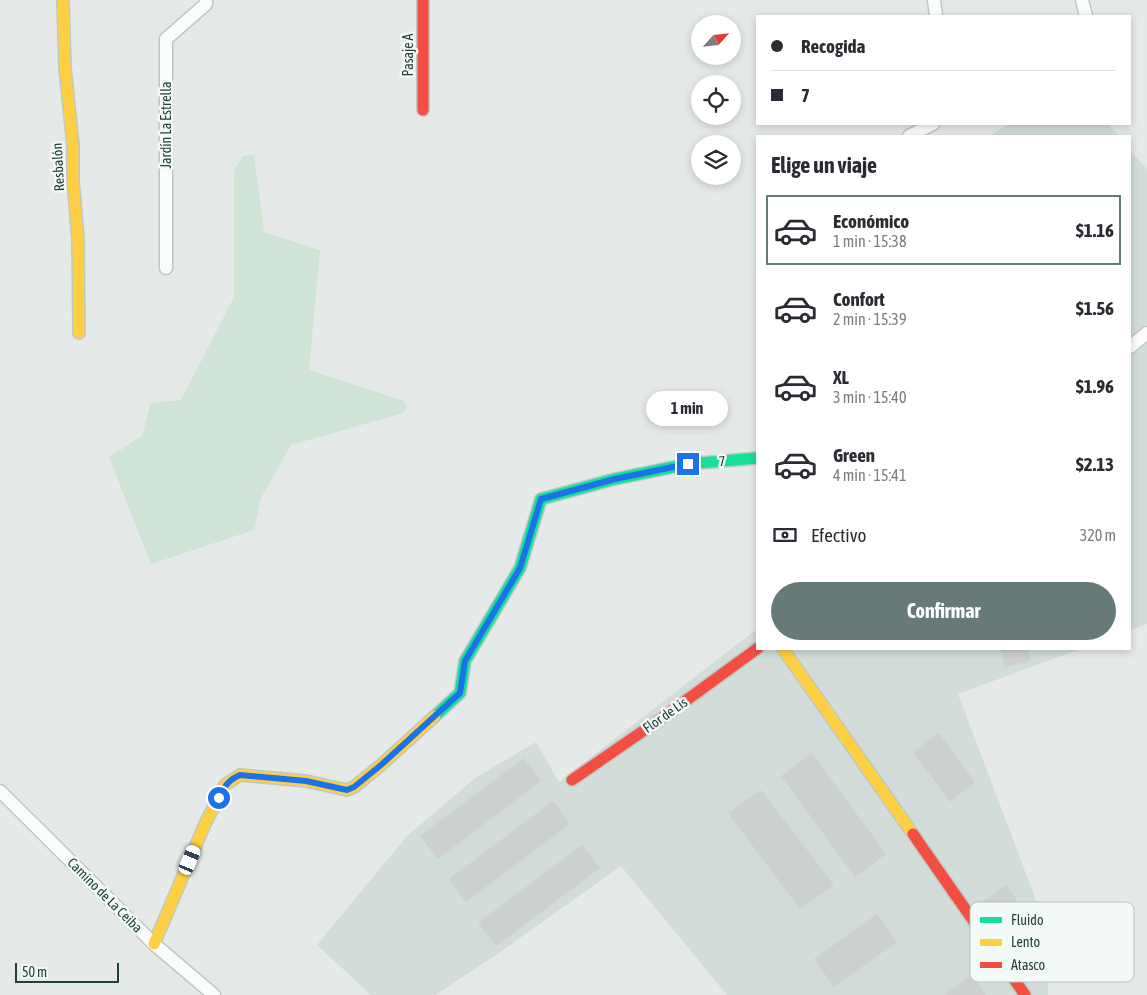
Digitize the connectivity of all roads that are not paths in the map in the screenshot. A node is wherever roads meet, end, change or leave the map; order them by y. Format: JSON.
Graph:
{"nodes":[{"id":1,"x":63,"y":0,"type":"edge"},
{"id":2,"x":206,"y":0,"type":"edge"},
{"id":3,"x":423,"y":0,"type":"edge"},
{"id":4,"x":934,"y":0,"type":"edge"},
{"id":5,"x":1082,"y":0,"type":"edge"},
{"id":6,"x":936,"y":15,"type":"edge"},
{"id":7,"x":1086,"y":15,"type":"edge"},
{"id":8,"x":423,"y":110,"type":"dead end"},
{"id":9,"x":931,"y":125,"type":"edge"},
{"id":10,"x":911,"y":135,"type":"edge"},
{"id":11,"x":166,"y":268,"type":"dead end"},
{"id":12,"x":79,"y":333,"type":"dead end"},
{"id":13,"x":1147,"y":333,"type":"edge"},
{"id":14,"x":1131,"y":346,"type":"edge"},
{"id":15,"x":756,"y":458,"type":"edge"},
{"id":16,"x":756,"y":649,"type":"edge"},
{"id":17,"x":784,"y":650,"type":"edge"},
{"id":18,"x":572,"y":780,"type":"dead end"},
{"id":19,"x":0,"y":791,"type":"edge"},
{"id":20,"x":970,"y":916,"type":"edge"},
{"id":21,"x":154,"y":944,"type":"junction"},
{"id":22,"x":1016,"y":982,"type":"edge"},
{"id":23,"x":214,"y":995,"type":"edge"},
{"id":24,"x":1025,"y":995,"type":"edge"}],
"edges":[{"from":1,"to":12,"type":"street","name":"Resbalón"},
{"from":2,"to":11,"type":"street","name":"Jardín La Estrella"},
{"from":3,"to":8,"type":"street","name":"Pasaje A"},
{"from":4,"to":6,"type":"street"},
{"from":5,"to":7,"type":"street"},
{"from":9,"to":10,"type":"street"},
{"from":13,"to":14,"type":"street"},
{"from":15,"to":21,"type":"street","name":"7"},
{"from":16,"to":18,"type":"street","name":"Flor de Lis"},
{"from":17,"to":20,"type":"street"},
{"from":19,"to":21,"type":"street","name":"Camino de La Ceiba"},
{"from":21,"to":23,"type":"street","name":"Camino de La Ceiba"},
{"from":22,"to":24,"type":"street"}]}
